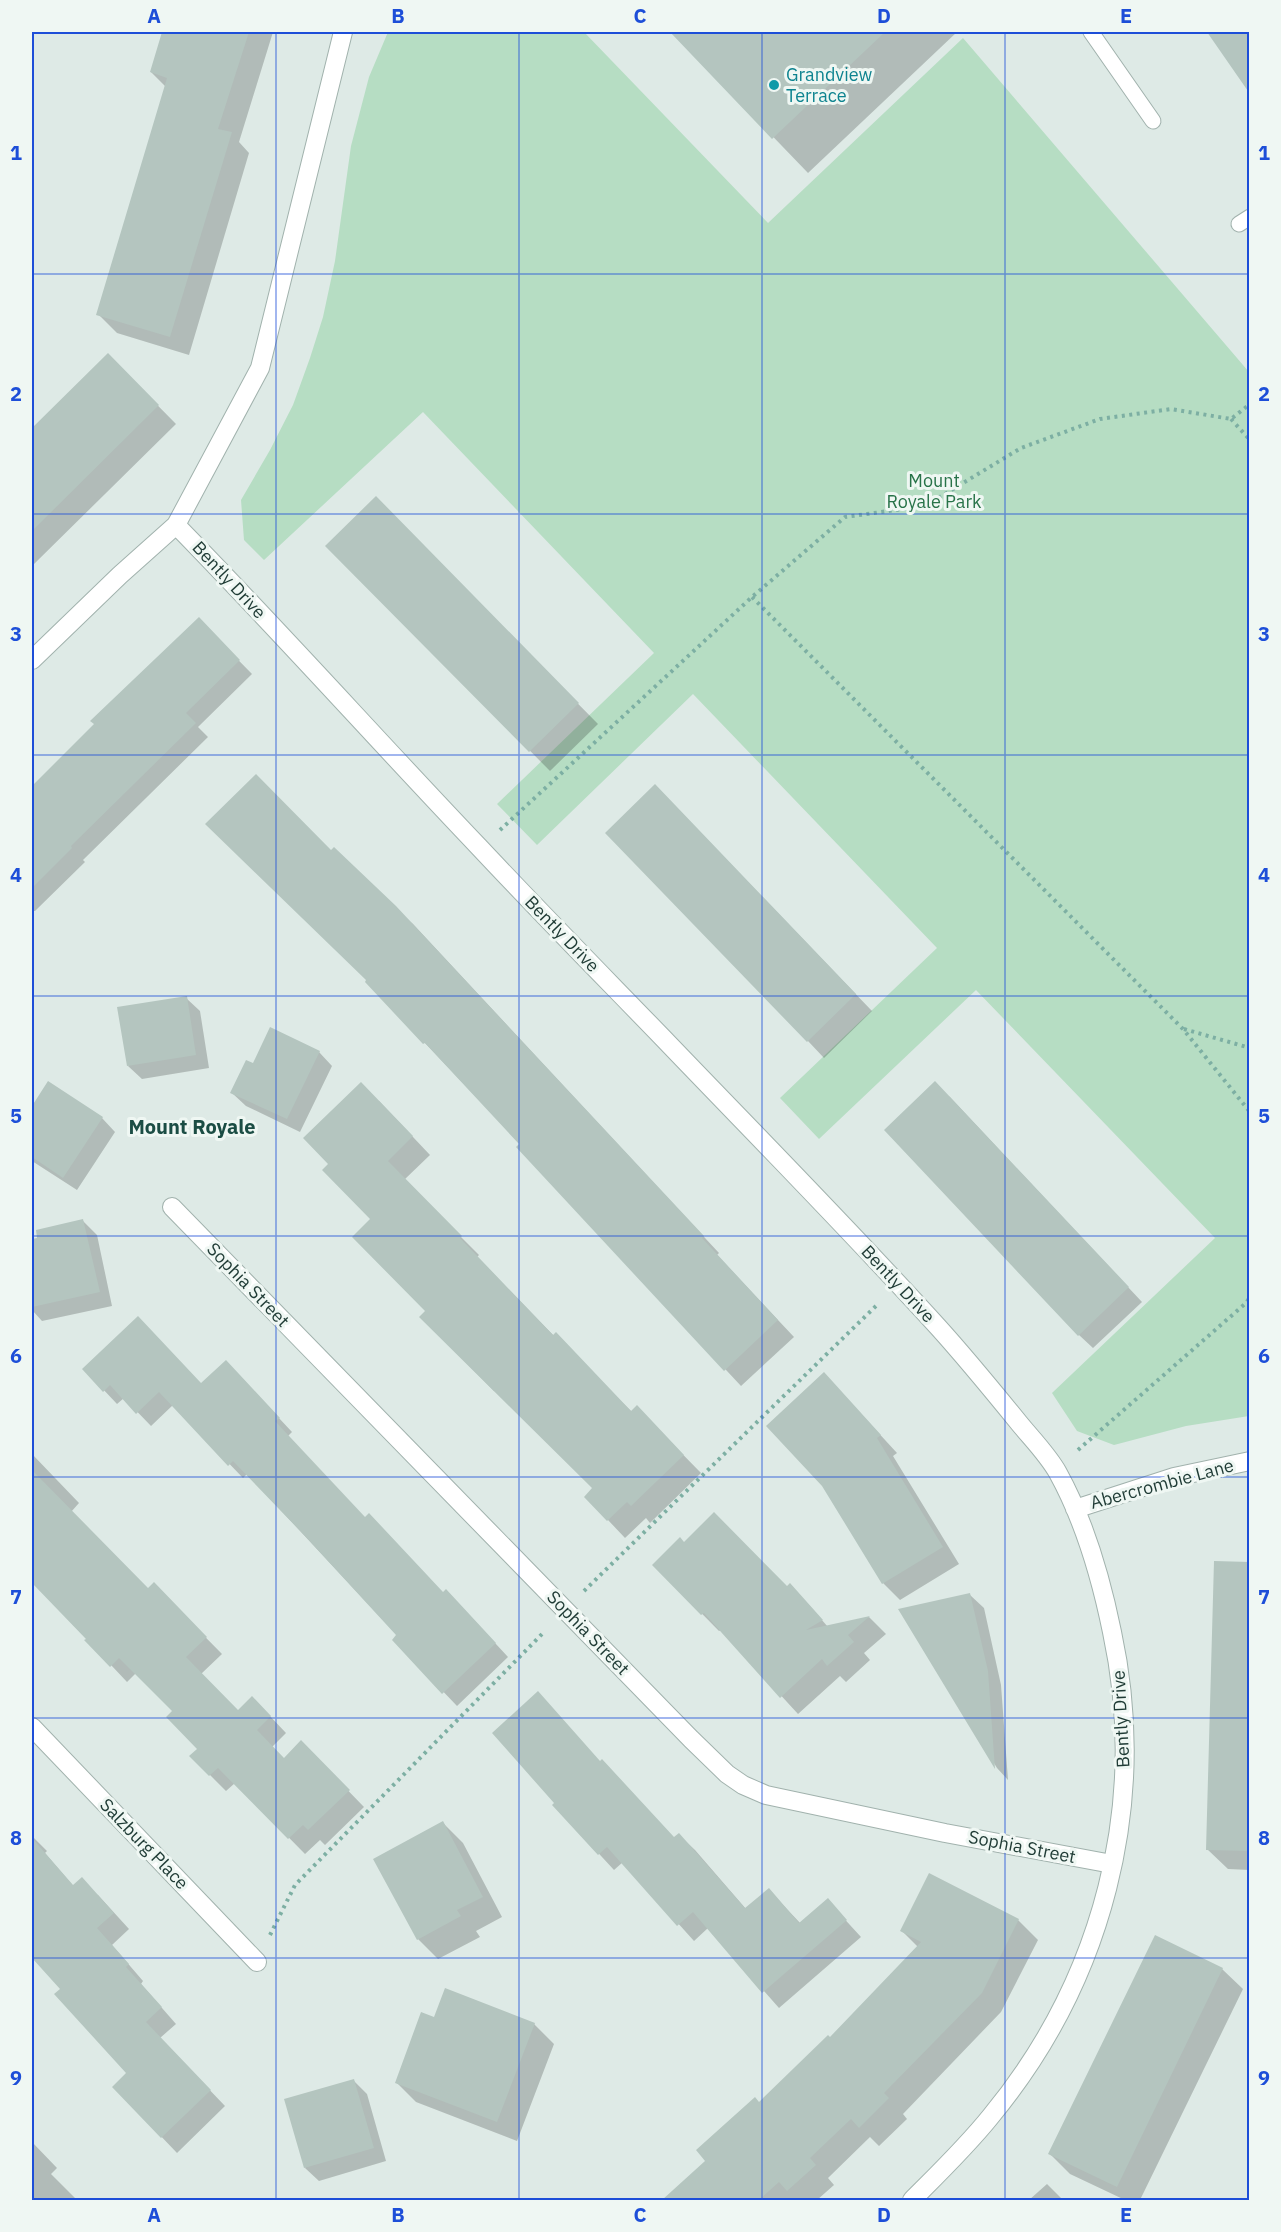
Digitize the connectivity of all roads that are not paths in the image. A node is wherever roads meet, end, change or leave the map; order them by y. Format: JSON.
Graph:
{"nodes":[{"id":1,"x":344,"y":32,"type":"edge"},
{"id":2,"x":1091,"y":32,"type":"edge"},
{"id":3,"x":1153,"y":121,"type":"dead end"},
{"id":4,"x":176,"y":525,"type":"junction"},
{"id":5,"x":32,"y":660,"type":"edge"},
{"id":6,"x":172,"y":1207,"type":"dead end"},
{"id":7,"x":1250,"y":1461,"type":"edge"},
{"id":8,"x":1075,"y":1509,"type":"junction"},
{"id":9,"x":32,"y":1727,"type":"edge"},
{"id":10,"x":1112,"y":1864,"type":"junction"},
{"id":11,"x":257,"y":1962,"type":"dead end"},
{"id":12,"x":912,"y":2200,"type":"edge"}],
"edges":[{"from":1,"to":4,"type":"street"},
{"from":2,"to":3,"type":"lane"},
{"from":4,"to":5,"type":"street"},
{"from":4,"to":8,"type":"street","name":"Bently Drive"},
{"from":6,"to":10,"type":"street","name":"Sophia Street"},
{"from":7,"to":8,"type":"street","name":"Abercrombie Lane"},
{"from":8,"to":10,"type":"street","name":"Bently Drive"},
{"from":9,"to":11,"type":"street","name":"Salzburg Place"},
{"from":10,"to":12,"type":"street","name":"Bently Drive"}]}
